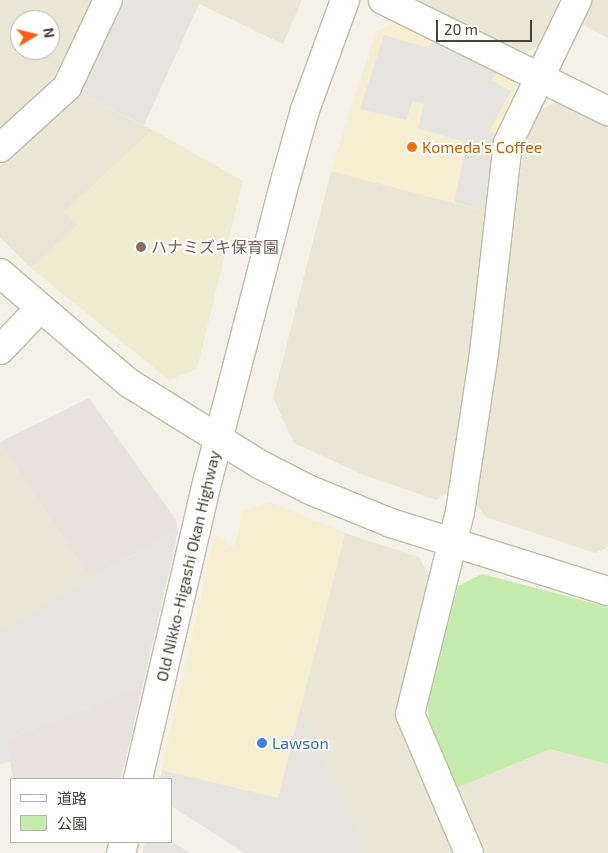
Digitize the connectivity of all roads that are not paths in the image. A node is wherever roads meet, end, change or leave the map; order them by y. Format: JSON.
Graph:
{"nodes":[{"id":1,"x":108,"y":0,"type":"edge"},
{"id":2,"x":345,"y":0,"type":"edge"},
{"id":3,"x":383,"y":0,"type":"edge"},
{"id":4,"x":577,"y":0,"type":"edge"},
{"id":5,"x":540,"y":78,"type":"junction"},
{"id":6,"x":608,"y":112,"type":"edge"},
{"id":7,"x":0,"y":148,"type":"edge"},
{"id":8,"x":0,"y":273,"type":"edge"},
{"id":9,"x":39,"y":309,"type":"junction"},
{"id":10,"x":0,"y":350,"type":"edge"},
{"id":11,"x":218,"y":440,"type":"junction"},
{"id":12,"x":453,"y":544,"type":"junction"},
{"id":13,"x":608,"y":592,"type":"edge"},
{"id":14,"x":138,"y":778,"type":"edge"},
{"id":15,"x":469,"y":853,"type":"edge"}],
"edges":[{"from":1,"to":7,"type":"street"},
{"from":2,"to":11,"type":"street"},
{"from":3,"to":5,"type":"street"},
{"from":4,"to":5,"type":"street"},
{"from":5,"to":6,"type":"street"},
{"from":5,"to":12,"type":"street"},
{"from":8,"to":9,"type":"street"},
{"from":9,"to":10,"type":"street"},
{"from":9,"to":11,"type":"street"},
{"from":11,"to":12,"type":"street","name":"Old Nikko-Higashi Okan Highway"},
{"from":11,"to":14,"type":"street","name":"Old Nikko-Higashi Okan Highway"},
{"from":12,"to":13,"type":"street","name":"Old Nikko-Higashi Okan Highway"},
{"from":12,"to":15,"type":"street"}]}
